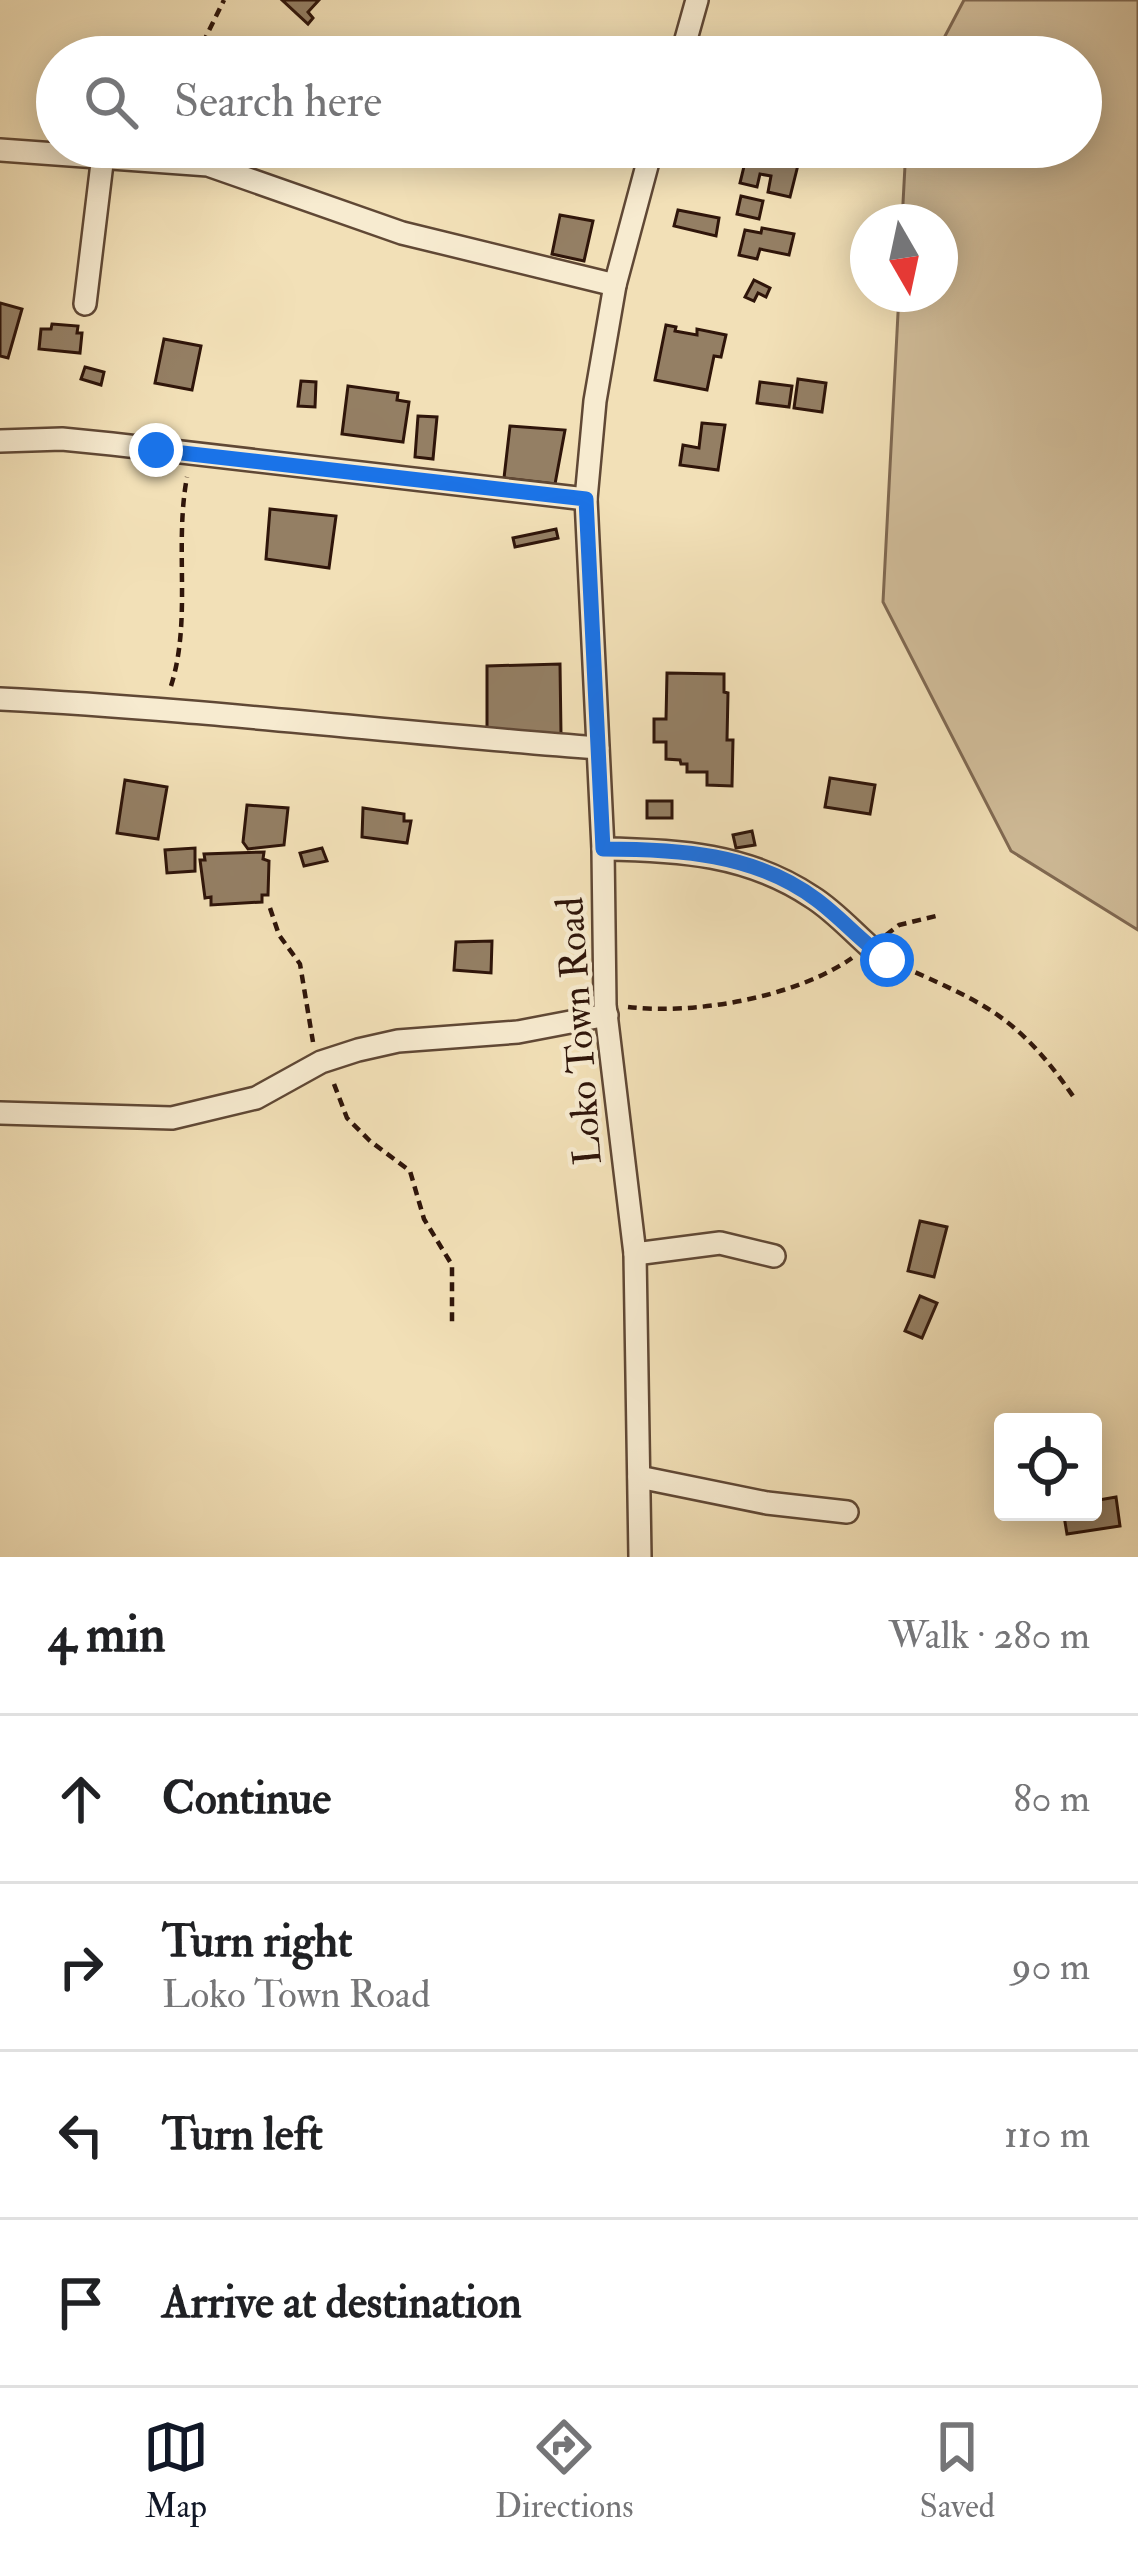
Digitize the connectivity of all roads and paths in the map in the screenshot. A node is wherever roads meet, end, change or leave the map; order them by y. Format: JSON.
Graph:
{"nodes":[{"id":1,"x":224,"y":0,"type":"edge"},
{"id":2,"x":697,"y":0,"type":"edge"},
{"id":3,"x":206,"y":36,"type":"edge"},
{"id":4,"x":687,"y":36,"type":"edge"},
{"id":5,"x":0,"y":150,"type":"edge"},
{"id":6,"x":36,"y":152,"type":"edge"},
{"id":7,"x":101,"y":168,"type":"edge"},
{"id":8,"x":217,"y":168,"type":"edge"},
{"id":9,"x":646,"y":168,"type":"edge"},
{"id":10,"x":615,"y":285,"type":"junction"},
{"id":11,"x":85,"y":304,"type":"dead end"},
{"id":12,"x":0,"y":441,"type":"edge"},
{"id":13,"x":191,"y":454,"type":"junction"},
{"id":14,"x":586,"y":499,"type":"junction"},
{"id":15,"x":0,"y":699,"type":"edge"},
{"id":16,"x":160,"y":707,"type":"junction"},
{"id":17,"x":598,"y":748,"type":"junction"},
{"id":18,"x":603,"y":849,"type":"junction"},
{"id":19,"x":270,"y":908,"type":"dead end"},
{"id":20,"x":940,"y":915,"type":"dead end"},
{"id":21,"x":869,"y":946,"type":"junction"},
{"id":22,"x":606,"y":1010,"type":"junction"},
{"id":23,"x":321,"y":1061,"type":"junction"},
{"id":24,"x":1075,"y":1099,"type":"dead end"},
{"id":25,"x":0,"y":1113,"type":"edge"},
{"id":26,"x":635,"y":1254,"type":"junction"},
{"id":27,"x":774,"y":1256,"type":"dead end"},
{"id":28,"x":452,"y":1323,"type":"dead end"},
{"id":29,"x":639,"y":1477,"type":"junction"},
{"id":30,"x":847,"y":1512,"type":"dead end"},
{"id":31,"x":640,"y":1557,"type":"edge"}],
"edges":[{"from":1,"to":3,"type":"path"},
{"from":2,"to":4,"type":"street"},
{"from":5,"to":6,"type":"street"},
{"from":7,"to":11,"type":"street"},
{"from":8,"to":10,"type":"street"},
{"from":9,"to":10,"type":"street","name":"Loko Town Road"},
{"from":10,"to":14,"type":"street","name":"Loko Town Road"},
{"from":12,"to":13,"type":"street"},
{"from":13,"to":14,"type":"street"},
{"from":13,"to":16,"type":"path"},
{"from":14,"to":17,"type":"street","name":"Loko Town Road"},
{"from":15,"to":16,"type":"street"},
{"from":16,"to":17,"type":"street"},
{"from":17,"to":18,"type":"street","name":"Loko Town Road"},
{"from":18,"to":21,"type":"street"},
{"from":18,"to":22,"type":"street","name":"Loko Town Road"},
{"from":19,"to":23,"type":"path"},
{"from":20,"to":21,"type":"path"},
{"from":21,"to":22,"type":"path"},
{"from":21,"to":24,"type":"path"},
{"from":22,"to":23,"type":"street"},
{"from":22,"to":26,"type":"street","name":"Loko Town Road"},
{"from":23,"to":25,"type":"street"},
{"from":23,"to":28,"type":"path"},
{"from":26,"to":27,"type":"street"},
{"from":26,"to":29,"type":"street","name":"Loko Town Road"},
{"from":29,"to":30,"type":"street"},
{"from":29,"to":31,"type":"street","name":"Loko Town Road"}]}
